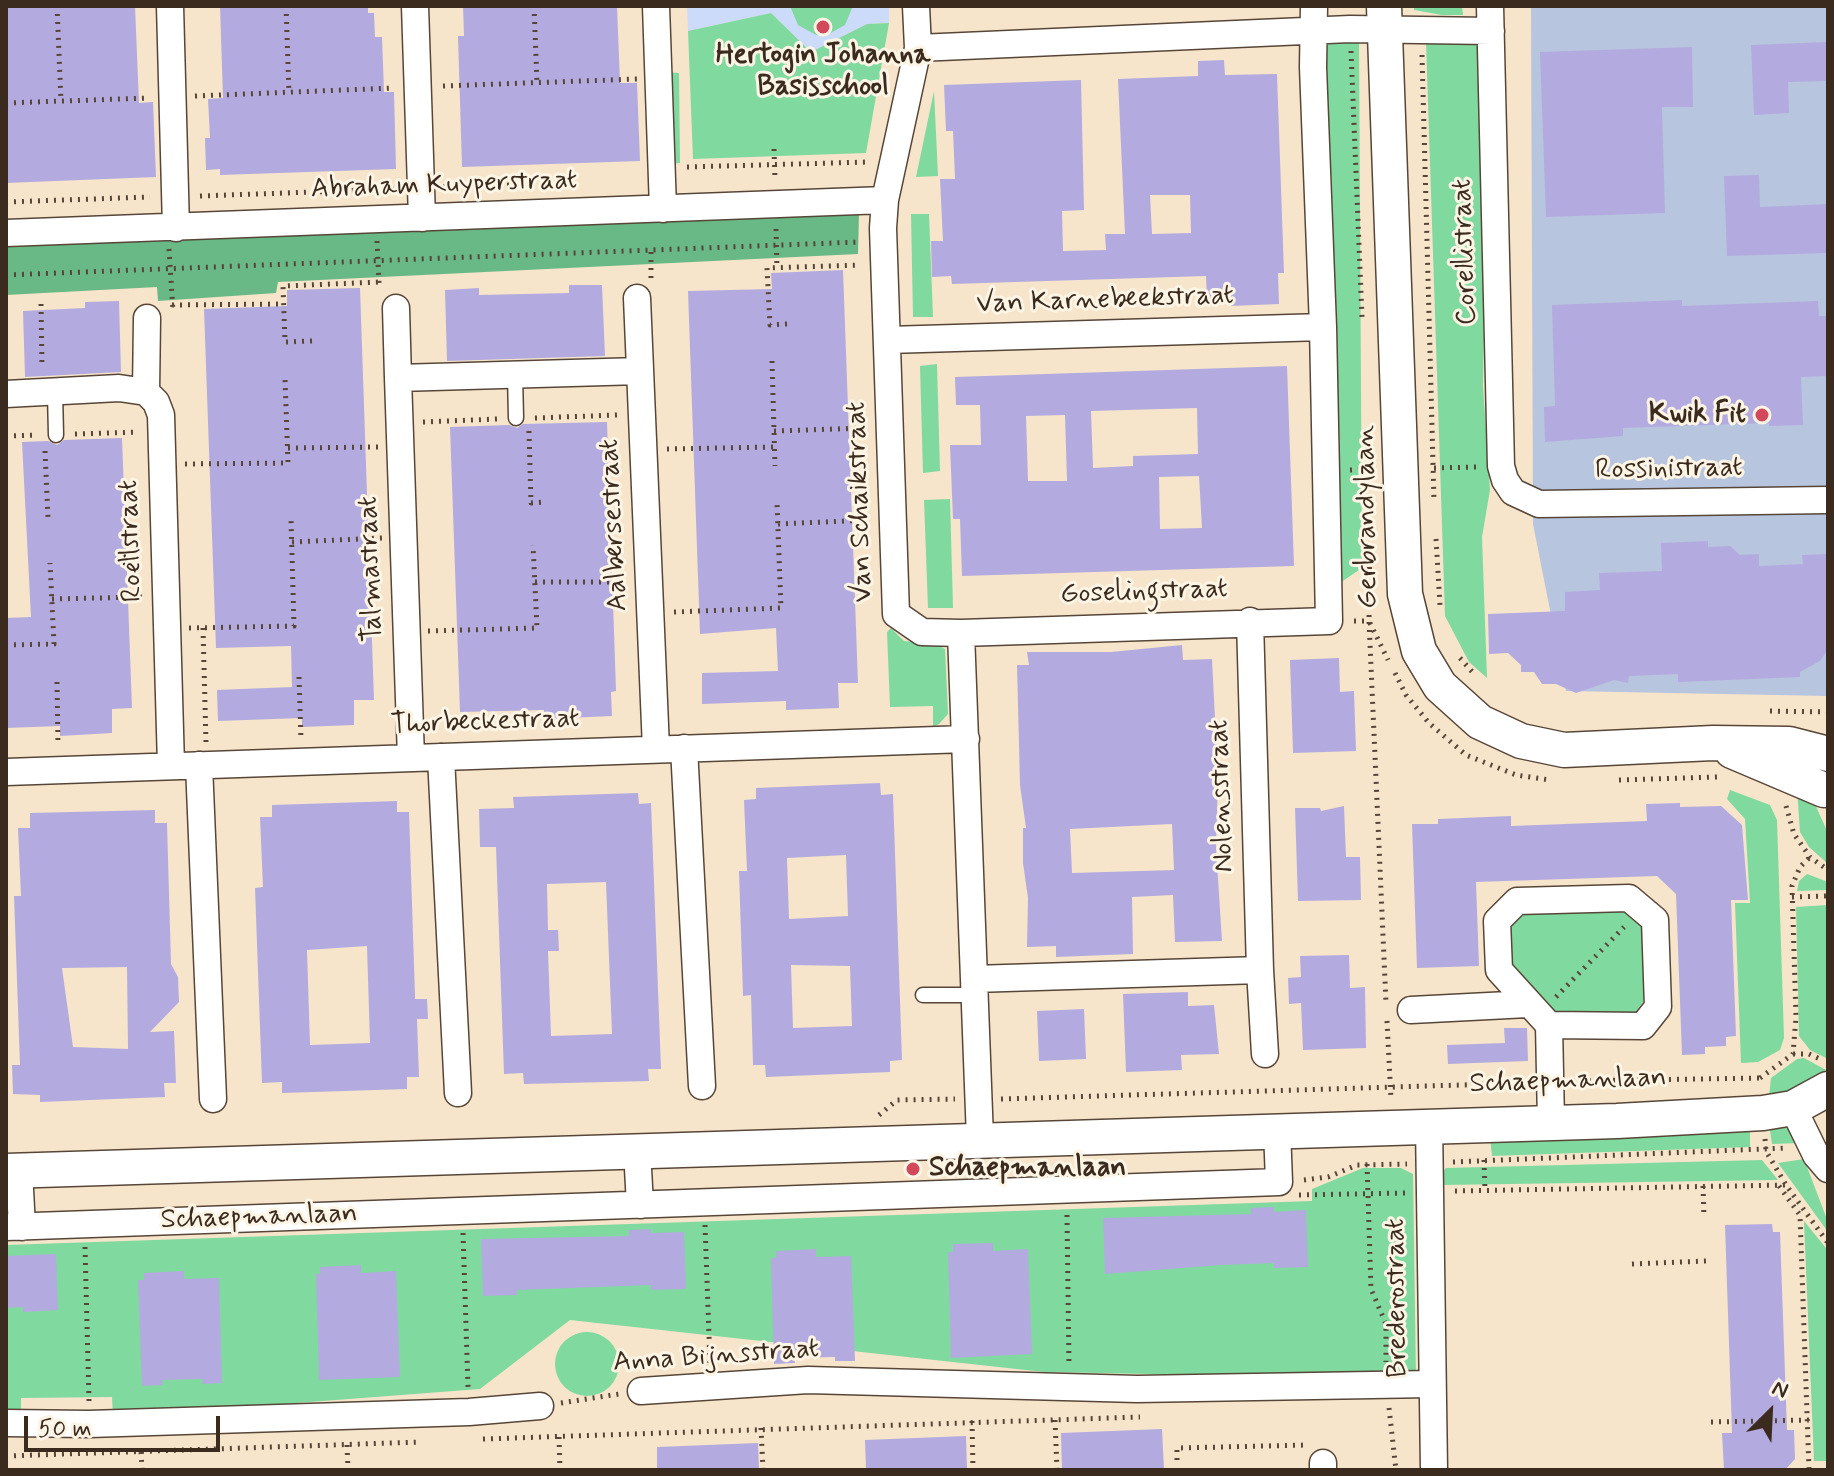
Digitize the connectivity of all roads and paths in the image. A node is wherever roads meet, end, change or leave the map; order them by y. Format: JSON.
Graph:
{"nodes":[{"id":1,"x":57,"y":6,"type":"edge"},
{"id":2,"x":170,"y":6,"type":"edge"},
{"id":3,"x":286,"y":6,"type":"edge"},
{"id":4,"x":415,"y":6,"type":"edge"},
{"id":5,"x":534,"y":6,"type":"edge"},
{"id":6,"x":656,"y":6,"type":"edge"},
{"id":7,"x":916,"y":6,"type":"edge"},
{"id":8,"x":1384,"y":18,"type":"edge"},
{"id":9,"x":1491,"y":18,"type":"edge"},
{"id":10,"x":1315,"y":19,"type":"edge"},
{"id":11,"x":1350,"y":29,"type":"junction"},
{"id":12,"x":918,"y":48,"type":"junction"},
{"id":13,"x":659,"y":79,"type":"junction"},
{"id":14,"x":537,"y":83,"type":"junction"},
{"id":15,"x":418,"y":87,"type":"junction"},
{"id":16,"x":289,"y":93,"type":"junction"},
{"id":17,"x":173,"y":97,"type":"junction"},
{"id":18,"x":61,"y":101,"type":"junction"},
{"id":19,"x":6,"y":103,"type":"edge"},
{"id":20,"x":894,"y":161,"type":"junction"},
{"id":21,"x":662,"y":168,"type":"junction"},
{"id":22,"x":526,"y":185,"type":"dead end"},
{"id":23,"x":421,"y":188,"type":"junction"},
{"id":24,"x":175,"y":196,"type":"junction"},
{"id":25,"x":885,"y":200,"type":"junction"},
{"id":26,"x":6,"y":202,"type":"edge"},
{"id":27,"x":663,"y":209,"type":"junction"},
{"id":28,"x":422,"y":218,"type":"junction"},
{"id":29,"x":377,"y":220,"type":"junction"},
{"id":30,"x":172,"y":228,"type":"junction"},
{"id":31,"x":6,"y":233,"type":"edge"},
{"id":32,"x":884,"y":253,"type":"junction"},
{"id":33,"x":378,"y":260,"type":"junction"},
{"id":34,"x":170,"y":269,"type":"junction"},
{"id":35,"x":6,"y":275,"type":"edge"},
{"id":36,"x":379,"y":282,"type":"junction"},
{"id":37,"x":637,"y":298,"type":"dead end"},
{"id":38,"x":41,"y":304,"type":"dead end"},
{"id":39,"x":283,"y":304,"type":"junction"},
{"id":40,"x":172,"y":305,"type":"junction"},
{"id":41,"x":396,"y":308,"type":"joint"},
{"id":42,"x":147,"y":318,"type":"joint"},
{"id":43,"x":787,"y":324,"type":"dead end"},
{"id":44,"x":1323,"y":327,"type":"junction"},
{"id":45,"x":1363,"y":333,"type":"dead end"},
{"id":46,"x":888,"y":340,"type":"junction"},
{"id":47,"x":312,"y":341,"type":"dead end"},
{"id":48,"x":772,"y":361,"type":"dead end"},
{"id":49,"x":640,"y":371,"type":"junction"},
{"id":50,"x":515,"y":375,"type":"junction"},
{"id":51,"x":398,"y":378,"type":"junction"},
{"id":52,"x":285,"y":379,"type":"dead end"},
{"id":53,"x":146,"y":392,"type":"junction"},
{"id":54,"x":49,"y":393,"type":"junction"},
{"id":55,"x":6,"y":394,"type":"edge"},
{"id":56,"x":522,"y":418,"type":"joint"},
{"id":57,"x":890,"y":427,"type":"junction"},
{"id":58,"x":774,"y":431,"type":"junction"},
{"id":59,"x":161,"y":432,"type":"junction"},
{"id":60,"x":50,"y":435,"type":"junction"},
{"id":61,"x":6,"y":436,"type":"edge"},
{"id":62,"x":400,"y":447,"type":"junction"},
{"id":63,"x":774,"y":447,"type":"junction"},
{"id":64,"x":288,"y":448,"type":"junction"},
{"id":65,"x":643,"y":449,"type":"junction"},
{"id":66,"x":1369,"y":454,"type":"dead end"},
{"id":67,"x":162,"y":464,"type":"junction"},
{"id":68,"x":775,"y":466,"type":"dead end"},
{"id":69,"x":1370,"y":485,"type":"dead end"},
{"id":70,"x":1513,"y":492,"type":"joint"},
{"id":71,"x":1370,"y":500,"type":"dead end"},
{"id":72,"x":1828,"y":500,"type":"edge"},
{"id":73,"x":545,"y":502,"type":"dead end"},
{"id":74,"x":777,"y":503,"type":"dead end"},
{"id":75,"x":48,"y":518,"type":"dead end"},
{"id":76,"x":291,"y":519,"type":"dead end"},
{"id":77,"x":893,"y":519,"type":"junction"},
{"id":78,"x":778,"y":524,"type":"junction"},
{"id":79,"x":403,"y":538,"type":"junction"},
{"id":80,"x":292,"y":542,"type":"junction"},
{"id":81,"x":533,"y":545,"type":"dead end"},
{"id":82,"x":50,"y":563,"type":"dead end"},
{"id":83,"x":535,"y":582,"type":"junction"},
{"id":84,"x":649,"y":582,"type":"junction"},
{"id":85,"x":166,"y":597,"type":"junction"},
{"id":86,"x":52,"y":599,"type":"junction"},
{"id":87,"x":650,"y":612,"type":"junction"},
{"id":88,"x":1250,"y":621,"type":"junction"},
{"id":89,"x":1329,"y":621,"type":"joint"},
{"id":90,"x":1369,"y":621,"type":"junction"},
{"id":91,"x":167,"y":628,"type":"junction"},
{"id":92,"x":203,"y":628,"type":"junction"},
{"id":93,"x":406,"y":632,"type":"junction"},
{"id":94,"x":961,"y":633,"type":"junction"},
{"id":95,"x":6,"y":645,"type":"edge"},
{"id":96,"x":299,"y":677,"type":"dead end"},
{"id":97,"x":57,"y":682,"type":"dead end"},
{"id":98,"x":1799,"y":710,"type":"dead end"},
{"id":99,"x":1828,"y":712,"type":"edge"},
{"id":100,"x":966,"y":739,"type":"junction"},
{"id":101,"x":1713,"y":743,"type":"junction"},
{"id":102,"x":684,"y":748,"type":"junction"},
{"id":103,"x":656,"y":749,"type":"junction"},
{"id":104,"x":1828,"y":754,"type":"edge"},
{"id":105,"x":441,"y":757,"type":"junction"},
{"id":106,"x":411,"y":758,"type":"junction"},
{"id":107,"x":302,"y":761,"type":"junction"},
{"id":108,"x":203,"y":765,"type":"junction"},
{"id":109,"x":171,"y":766,"type":"junction"},
{"id":110,"x":58,"y":770,"type":"junction"},
{"id":111,"x":6,"y":772,"type":"edge"},
{"id":112,"x":1729,"y":777,"type":"dead end"},
{"id":113,"x":1608,"y":780,"type":"dead end"},
{"id":114,"x":1562,"y":782,"type":"dead end"},
{"id":115,"x":1827,"y":792,"type":"edge"},
{"id":116,"x":1779,"y":798,"type":"dead end"},
{"id":117,"x":1810,"y":857,"type":"junction"},
{"id":118,"x":1828,"y":870,"type":"edge"},
{"id":119,"x":1828,"y":896,"type":"edge"},
{"id":120,"x":1792,"y":897,"type":"junction"},
{"id":121,"x":1642,"y":909,"type":"junction"},
{"id":122,"x":1260,"y":970,"type":"junction"},
{"id":123,"x":975,"y":987,"type":"junction"},
{"id":124,"x":923,"y":995,"type":"dead end"},
{"id":125,"x":1411,"y":1010,"type":"dead end"},
{"id":126,"x":1539,"y":1015,"type":"junction"},
{"id":127,"x":1265,"y":1054,"type":"dead end"},
{"id":128,"x":1793,"y":1054,"type":"junction"},
{"id":129,"x":1550,"y":1082,"type":"junction"},
{"id":130,"x":702,"y":1086,"type":"dead end"},
{"id":131,"x":1391,"y":1087,"type":"junction"},
{"id":132,"x":458,"y":1093,"type":"dead end"},
{"id":133,"x":1819,"y":1094,"type":"edge"},
{"id":134,"x":213,"y":1099,"type":"dead end"},
{"id":135,"x":897,"y":1100,"type":"dead end"},
{"id":136,"x":978,"y":1100,"type":"junction"},
{"id":137,"x":1551,"y":1122,"type":"junction"},
{"id":138,"x":1429,"y":1124,"type":"junction"},
{"id":139,"x":1277,"y":1129,"type":"junction"},
{"id":140,"x":980,"y":1139,"type":"junction"},
{"id":141,"x":637,"y":1150,"type":"junction"},
{"id":142,"x":1429,"y":1163,"type":"junction"},
{"id":143,"x":1393,"y":1164,"type":"dead end"},
{"id":144,"x":1828,"y":1169,"type":"edge"},
{"id":145,"x":13,"y":1171,"type":"edge"},
{"id":146,"x":1279,"y":1182,"type":"junction"},
{"id":147,"x":1779,"y":1185,"type":"dead end"},
{"id":148,"x":1703,"y":1186,"type":"dead end"},
{"id":149,"x":1066,"y":1190,"type":"junction"},
{"id":150,"x":1367,"y":1193,"type":"dead end"},
{"id":151,"x":705,"y":1203,"type":"junction"},
{"id":152,"x":640,"y":1205,"type":"junction"},
{"id":153,"x":462,"y":1211,"type":"junction"},
{"id":154,"x":1704,"y":1218,"type":"dead end"},
{"id":155,"x":85,"y":1224,"type":"junction"},
{"id":156,"x":14,"y":1227,"type":"edge"},
{"id":157,"x":1828,"y":1243,"type":"edge"},
{"id":158,"x":1706,"y":1261,"type":"dead end"},
{"id":159,"x":1632,"y":1264,"type":"dead end"},
{"id":160,"x":711,"y":1384,"type":"junction"},
{"id":161,"x":1386,"y":1384,"type":"junction"},
{"id":162,"x":1431,"y":1384,"type":"junction"},
{"id":163,"x":1069,"y":1386,"type":"junction"},
{"id":164,"x":641,"y":1391,"type":"joint"},
{"id":165,"x":540,"y":1406,"type":"joint"},
{"id":166,"x":469,"y":1412,"type":"junction"},
{"id":167,"x":1152,"y":1417,"type":"dead end"},
{"id":168,"x":1072,"y":1419,"type":"junction"},
{"id":169,"x":1055,"y":1420,"type":"junction"},
{"id":170,"x":1809,"y":1420,"type":"junction"},
{"id":171,"x":972,"y":1421,"type":"junction"},
{"id":172,"x":1711,"y":1422,"type":"dead end"},
{"id":173,"x":6,"y":1423,"type":"edge"},
{"id":174,"x":89,"y":1424,"type":"junction"},
{"id":175,"x":761,"y":1428,"type":"junction"},
{"id":176,"x":559,"y":1437,"type":"junction"},
{"id":177,"x":425,"y":1442,"type":"dead end"},
{"id":178,"x":347,"y":1445,"type":"junction"},
{"id":179,"x":141,"y":1452,"type":"junction"},
{"id":180,"x":88,"y":1454,"type":"junction"},
{"id":181,"x":6,"y":1456,"type":"edge"},
{"id":182,"x":1177,"y":1460,"type":"dead end"},
{"id":183,"x":1323,"y":1467,"type":"edge"},
{"id":184,"x":142,"y":1470,"type":"edge"},
{"id":185,"x":348,"y":1470,"type":"edge"},
{"id":186,"x":560,"y":1470,"type":"edge"},
{"id":187,"x":763,"y":1470,"type":"edge"},
{"id":188,"x":973,"y":1470,"type":"edge"},
{"id":189,"x":1057,"y":1470,"type":"edge"},
{"id":190,"x":1396,"y":1470,"type":"edge"},
{"id":191,"x":1434,"y":1470,"type":"edge"},
{"id":192,"x":1809,"y":1470,"type":"edge"}],
"edges":[{"from":1,"to":18,"type":"path"},
{"from":2,"to":17,"type":"street"},
{"from":3,"to":16,"type":"path"},
{"from":4,"to":15,"type":"street"},
{"from":5,"to":14,"type":"path"},
{"from":6,"to":13,"type":"street"},
{"from":7,"to":12,"type":"street","name":"Van Schaikstraat"},
{"from":8,"to":9,"type":"street"},
{"from":8,"to":11,"type":"street"},
{"from":8,"to":101,"type":"street","name":"Gerbrandylaan"},
{"from":9,"to":70,"type":"street","name":"Corellistraat"},
{"from":10,"to":11,"type":"street"},
{"from":10,"to":12,"type":"street"},
{"from":10,"to":44,"type":"street","name":"Gerbrandylaan"},
{"from":11,"to":45,"type":"path"},
{"from":12,"to":20,"type":"street","name":"Van Schaikstraat"},
{"from":13,"to":14,"type":"path"},
{"from":13,"to":21,"type":"street"},
{"from":14,"to":15,"type":"path"},
{"from":15,"to":16,"type":"path"},
{"from":15,"to":23,"type":"street"},
{"from":16,"to":17,"type":"path"},
{"from":17,"to":18,"type":"path"},
{"from":17,"to":24,"type":"street"},
{"from":18,"to":19,"type":"path"},
{"from":20,"to":21,"type":"path"},
{"from":20,"to":25,"type":"street","name":"Van Schaikstraat"},
{"from":21,"to":27,"type":"street"},
{"from":22,"to":23,"type":"path","name":"Abraham Kuyperstraat"},
{"from":23,"to":24,"type":"path","name":"Abraham Kuyperstraat"},
{"from":23,"to":28,"type":"street"},
{"from":24,"to":26,"type":"path","name":"Abraham Kuyperstraat"},
{"from":24,"to":30,"type":"street"},
{"from":25,"to":27,"type":"street","name":"Abraham Kuyperstraat"},
{"from":25,"to":32,"type":"street","name":"Van Schaikstraat"},
{"from":27,"to":28,"type":"street","name":"Abraham Kuyperstraat"},
{"from":28,"to":29,"type":"street","name":"Abraham Kuyperstraat"},
{"from":29,"to":30,"type":"street","name":"Abraham Kuyperstraat"},
{"from":29,"to":33,"type":"path"},
{"from":30,"to":31,"type":"street","name":"Abraham Kuyperstraat"},
{"from":30,"to":34,"type":"path"},
{"from":32,"to":33,"type":"path"},
{"from":32,"to":43,"type":"path"},
{"from":32,"to":46,"type":"street","name":"Van Schaikstraat"},
{"from":33,"to":34,"type":"path"},
{"from":33,"to":36,"type":"path"},
{"from":34,"to":35,"type":"path"},
{"from":34,"to":40,"type":"path"},
{"from":36,"to":39,"type":"path"},
{"from":36,"to":41,"type":"path"},
{"from":37,"to":49,"type":"street","name":"Aalbersestraat"},
{"from":38,"to":54,"type":"path"},
{"from":39,"to":40,"type":"path"},
{"from":39,"to":47,"type":"path"},
{"from":40,"to":42,"type":"path"},
{"from":41,"to":51,"type":"street","name":"Talmastraat"},
{"from":42,"to":53,"type":"street","name":"Roëllstraat"},
{"from":44,"to":46,"type":"street","name":"Van Karnebeekstraat"},
{"from":44,"to":89,"type":"street","name":"Gerbrandylaan"},
{"from":46,"to":57,"type":"street","name":"Van Schaikstraat"},
{"from":48,"to":58,"type":"path"},
{"from":49,"to":50,"type":"street"},
{"from":49,"to":65,"type":"street","name":"Aalbersestraat"},
{"from":50,"to":51,"type":"street"},
{"from":50,"to":56,"type":"lane"},
{"from":51,"to":62,"type":"street","name":"Talmastraat"},
{"from":52,"to":64,"type":"path"},
{"from":53,"to":54,"type":"street"},
{"from":53,"to":59,"type":"street","name":"Roëllstraat"},
{"from":54,"to":55,"type":"street"},
{"from":54,"to":60,"type":"lane"},
{"from":56,"to":73,"type":"path"},
{"from":57,"to":58,"type":"path"},
{"from":57,"to":77,"type":"street","name":"Van Schaikstraat"},
{"from":58,"to":63,"type":"path"},
{"from":59,"to":60,"type":"path"},
{"from":59,"to":67,"type":"street","name":"Roëllstraat"},
{"from":60,"to":61,"type":"path"},
{"from":60,"to":75,"type":"path"},
{"from":62,"to":64,"type":"path"},
{"from":62,"to":79,"type":"street","name":"Talmastraat"},
{"from":63,"to":65,"type":"path"},
{"from":63,"to":68,"type":"path"},
{"from":64,"to":67,"type":"path"},
{"from":65,"to":84,"type":"street","name":"Aalbersestraat"},
{"from":66,"to":69,"type":"path","name":"Gerbrandylaan"},
{"from":67,"to":85,"type":"street","name":"Roëllstraat"},
{"from":70,"to":72,"type":"street","name":"Rossinistraat"},
{"from":71,"to":90,"type":"path","name":"Gerbrandylaan"},
{"from":74,"to":78,"type":"path"},
{"from":76,"to":80,"type":"path"},
{"from":77,"to":78,"type":"path"},
{"from":77,"to":94,"type":"street","name":"Van Schaikstraat"},
{"from":78,"to":87,"type":"path"},
{"from":79,"to":80,"type":"path"},
{"from":79,"to":93,"type":"street","name":"Talmastraat"},
{"from":80,"to":92,"type":"path"},
{"from":81,"to":83,"type":"path"},
{"from":82,"to":86,"type":"path"},
{"from":83,"to":84,"type":"path"},
{"from":83,"to":93,"type":"path"},
{"from":84,"to":87,"type":"street","name":"Aalbersestraat"},
{"from":85,"to":86,"type":"path"},
{"from":85,"to":91,"type":"street","name":"Roëllstraat"},
{"from":86,"to":95,"type":"path"},
{"from":87,"to":103,"type":"street","name":"Aalbersestraat"},
{"from":88,"to":89,"type":"street","name":"Goselingstraat"},
{"from":88,"to":94,"type":"street","name":"Goselingstraat"},
{"from":88,"to":122,"type":"street","name":"Nolensstraat"},
{"from":90,"to":114,"type":"path","name":"Gerbrandylaan"},
{"from":90,"to":131,"type":"path"},
{"from":91,"to":92,"type":"path"},
{"from":91,"to":109,"type":"street","name":"Roëllstraat"},
{"from":92,"to":108,"type":"path"},
{"from":93,"to":106,"type":"street","name":"Talmastraat"},
{"from":94,"to":100,"type":"street"},
{"from":96,"to":107,"type":"path"},
{"from":97,"to":110,"type":"path"},
{"from":98,"to":99,"type":"path"},
{"from":100,"to":102,"type":"street","name":"Thorbeckestraat"},
{"from":100,"to":123,"type":"street"},
{"from":101,"to":104,"type":"street","name":"Gerbrandylaan"},
{"from":101,"to":115,"type":"street","name":"Gerbrandylaan"},
{"from":102,"to":103,"type":"street","name":"Thorbeckestraat"},
{"from":102,"to":130,"type":"street"},
{"from":103,"to":105,"type":"street","name":"Thorbeckestraat"},
{"from":105,"to":106,"type":"street","name":"Thorbeckestraat"},
{"from":105,"to":132,"type":"street"},
{"from":106,"to":107,"type":"street","name":"Thorbeckestraat"},
{"from":107,"to":108,"type":"street","name":"Thorbeckestraat"},
{"from":108,"to":109,"type":"street","name":"Thorbeckestraat"},
{"from":108,"to":134,"type":"street"},
{"from":109,"to":110,"type":"street","name":"Thorbeckestraat"},
{"from":110,"to":111,"type":"street","name":"Thorbeckestraat"},
{"from":112,"to":113,"type":"path"},
{"from":116,"to":117,"type":"path"},
{"from":117,"to":118,"type":"path"},
{"from":117,"to":120,"type":"path"},
{"from":119,"to":120,"type":"path"},
{"from":120,"to":128,"type":"path"},
{"from":121,"to":126,"type":"path"},
{"from":121,"to":126,"type":"street"},
{"from":121,"to":126,"type":"street"},
{"from":122,"to":123,"type":"street"},
{"from":122,"to":127,"type":"street","name":"Nolensstraat"},
{"from":123,"to":124,"type":"lane"},
{"from":123,"to":136,"type":"street"},
{"from":125,"to":126,"type":"street"},
{"from":126,"to":129,"type":"street"},
{"from":128,"to":129,"type":"path","name":"Schaepmanlaan"},
{"from":128,"to":133,"type":"path"},
{"from":129,"to":131,"type":"path","name":"Schaepmanlaan"},
{"from":129,"to":137,"type":"street"},
{"from":131,"to":136,"type":"path","name":"Schaepmanlaan"},
{"from":133,"to":137,"type":"street","name":"Schaepmanlaan"},
{"from":133,"to":144,"type":"street"},
{"from":135,"to":136,"type":"path","name":"Schaepmanlaan"},
{"from":136,"to":140,"type":"street"},
{"from":137,"to":138,"type":"street","name":"Schaepmanlaan"},
{"from":138,"to":139,"type":"street","name":"Schaepmanlaan"},
{"from":138,"to":142,"type":"street","name":"Brederostraat"},
{"from":139,"to":140,"type":"street","name":"Schaepmanlaan"},
{"from":139,"to":146,"type":"street"},
{"from":140,"to":141,"type":"street","name":"Schaepmanlaan"},
{"from":141,"to":145,"type":"street","name":"Schaepmanlaan"},
{"from":141,"to":152,"type":"street"},
{"from":142,"to":157,"type":"path"},
{"from":142,"to":162,"type":"street","name":"Brederostraat"},
{"from":143,"to":146,"type":"path"},
{"from":145,"to":156,"type":"street","name":"Schaepmanlaan"},
{"from":146,"to":149,"type":"street","name":"Schaepmanlaan"},
{"from":147,"to":170,"type":"path"},
{"from":148,"to":154,"type":"path"},
{"from":149,"to":151,"type":"street","name":"Schaepmanlaan"},
{"from":149,"to":163,"type":"path"},
{"from":150,"to":161,"type":"path"},
{"from":151,"to":152,"type":"street","name":"Schaepmanlaan"},
{"from":151,"to":160,"type":"path"},
{"from":152,"to":153,"type":"street","name":"Schaepmanlaan"},
{"from":153,"to":155,"type":"street","name":"Schaepmanlaan"},
{"from":153,"to":166,"type":"path"},
{"from":155,"to":156,"type":"street","name":"Schaepmanlaan"},
{"from":155,"to":174,"type":"path"},
{"from":158,"to":159,"type":"path"},
{"from":160,"to":163,"type":"street","name":"Anna Bijnsstraat"},
{"from":160,"to":164,"type":"street","name":"Anna Bijnsstraat"},
{"from":161,"to":162,"type":"street","name":"Anna Bijnsstraat"},
{"from":161,"to":163,"type":"street","name":"Anna Bijnsstraat"},
{"from":161,"to":190,"type":"path"},
{"from":162,"to":191,"type":"street","name":"Brederostraat"},
{"from":163,"to":168,"type":"path"},
{"from":164,"to":165,"type":"path","name":"Anna Bijnsstraat"},
{"from":165,"to":166,"type":"street"},
{"from":166,"to":174,"type":"street"},
{"from":166,"to":176,"type":"path"},
{"from":167,"to":168,"type":"path"},
{"from":168,"to":169,"type":"path"},
{"from":169,"to":171,"type":"path"},
{"from":169,"to":189,"type":"path"},
{"from":170,"to":172,"type":"path"},
{"from":170,"to":192,"type":"path"},
{"from":171,"to":175,"type":"path"},
{"from":171,"to":188,"type":"path"},
{"from":173,"to":174,"type":"street"},
{"from":174,"to":180,"type":"path"},
{"from":175,"to":176,"type":"path"},
{"from":175,"to":187,"type":"path"},
{"from":176,"to":186,"type":"path"},
{"from":177,"to":178,"type":"path"},
{"from":178,"to":179,"type":"path"},
{"from":178,"to":185,"type":"path"},
{"from":179,"to":180,"type":"path"},
{"from":179,"to":184,"type":"path"},
{"from":180,"to":181,"type":"path"},
{"from":182,"to":183,"type":"path"}]}
